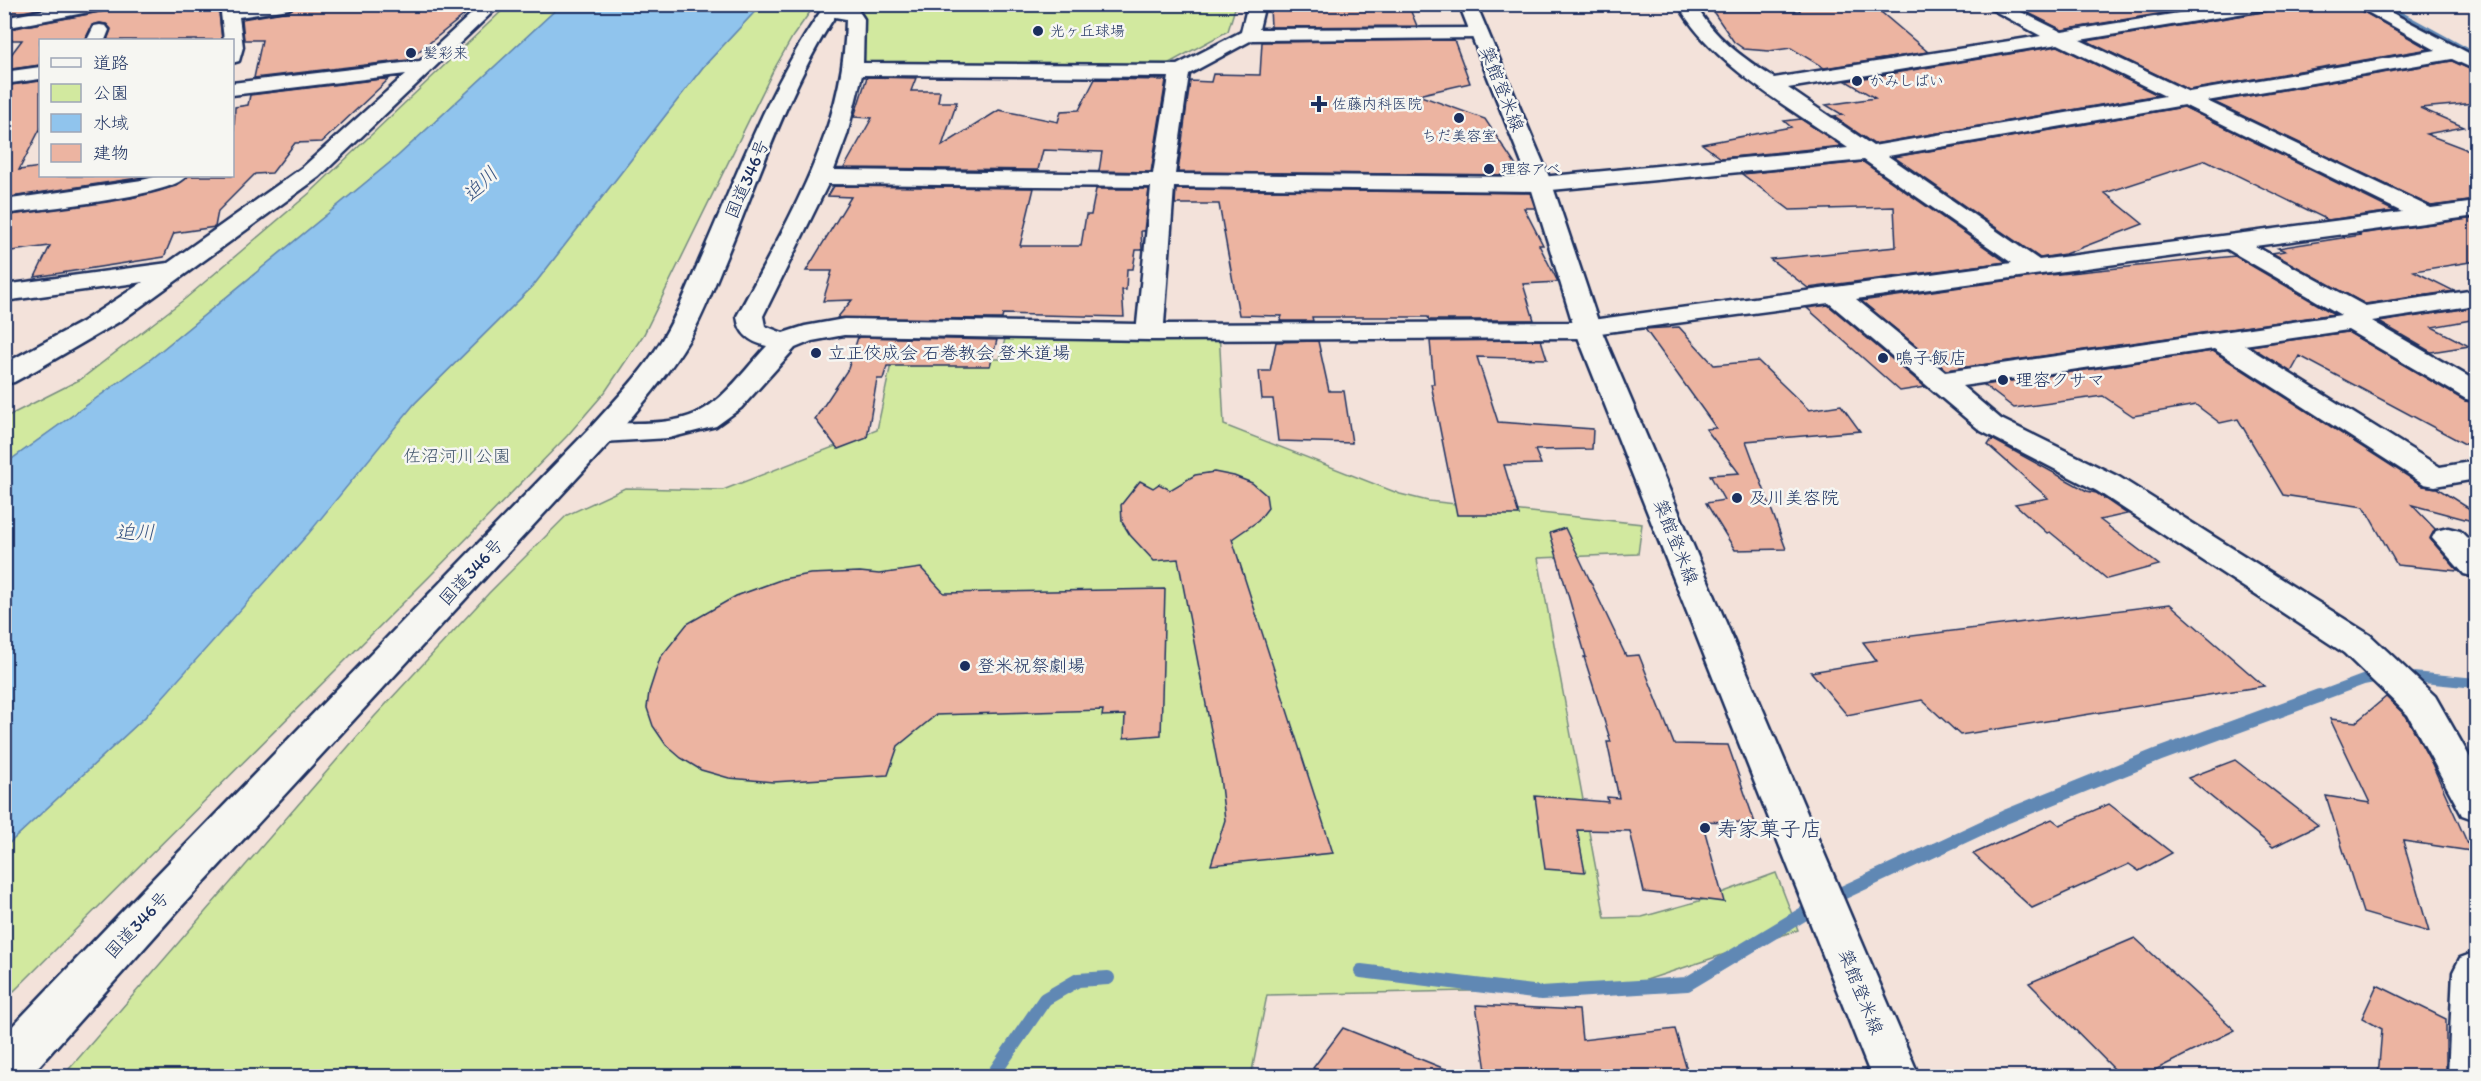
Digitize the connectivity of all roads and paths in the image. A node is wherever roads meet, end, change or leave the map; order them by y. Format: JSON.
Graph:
{"nodes":[{"id":1,"x":105,"y":4,"type":"edge"},
{"id":2,"x":289,"y":4,"type":"edge"},
{"id":3,"x":493,"y":4,"type":"edge"},
{"id":4,"x":1257,"y":4,"type":"edge"},
{"id":5,"x":1686,"y":4,"type":"edge"},
{"id":6,"x":1990,"y":4,"type":"edge"},
{"id":7,"x":2269,"y":4,"type":"edge"},
{"id":8,"x":2361,"y":4,"type":"edge"},
{"id":9,"x":832,"y":8,"type":"edge"},
{"id":10,"x":230,"y":9,"type":"edge"},
{"id":11,"x":1473,"y":19,"type":"edge"},
{"id":12,"x":4,"y":22,"type":"edge"},
{"id":13,"x":1249,"y":35,"type":"junction"},
{"id":14,"x":232,"y":39,"type":"edge"},
{"id":15,"x":2064,"y":39,"type":"junction"},
{"id":16,"x":2454,"y":53,"type":"junction"},
{"id":17,"x":2476,"y":64,"type":"edge"},
{"id":18,"x":424,"y":66,"type":"junction"},
{"id":19,"x":854,"y":69,"type":"junction"},
{"id":20,"x":1180,"y":71,"type":"junction"},
{"id":21,"x":39,"y":73,"type":"edge"},
{"id":22,"x":4,"y":78,"type":"edge"},
{"id":23,"x":1770,"y":85,"type":"junction"},
{"id":24,"x":234,"y":89,"type":"edge"},
{"id":25,"x":2188,"y":99,"type":"junction"},
{"id":26,"x":1869,"y":153,"type":"junction"},
{"id":27,"x":173,"y":177,"type":"edge"},
{"id":28,"x":821,"y":177,"type":"junction"},
{"id":29,"x":1163,"y":181,"type":"junction"},
{"id":30,"x":1541,"y":184,"type":"junction"},
{"id":31,"x":4,"y":207,"type":"edge"},
{"id":32,"x":2476,"y":209,"type":"edge"},
{"id":33,"x":2429,"y":216,"type":"junction"},
{"id":34,"x":2233,"y":243,"type":"junction"},
{"id":35,"x":2035,"y":268,"type":"junction"},
{"id":36,"x":175,"y":270,"type":"junction"},
{"id":37,"x":4,"y":293,"type":"edge"},
{"id":38,"x":1836,"y":295,"type":"junction"},
{"id":39,"x":2469,"y":299,"type":"dead end"},
{"id":40,"x":2356,"y":318,"type":"junction"},
{"id":41,"x":1588,"y":328,"type":"junction"},
{"id":42,"x":1150,"y":332,"type":"junction"},
{"id":43,"x":2218,"y":340,"type":"junction"},
{"id":44,"x":785,"y":342,"type":"junction"},
{"id":45,"x":4,"y":376,"type":"edge"},
{"id":46,"x":1939,"y":381,"type":"junction"},
{"id":47,"x":2476,"y":393,"type":"edge"},
{"id":48,"x":602,"y":433,"type":"junction"},
{"id":49,"x":2476,"y":470,"type":"edge"},
{"id":50,"x":2448,"y":538,"type":"dead end"},
{"id":51,"x":2476,"y":566,"type":"edge"},
{"id":52,"x":2476,"y":804,"type":"edge"},
{"id":53,"x":2476,"y":972,"type":"edge"},
{"id":54,"x":4,"y":1070,"type":"edge"},
{"id":55,"x":1895,"y":1077,"type":"edge"},
{"id":56,"x":2472,"y":1077,"type":"edge"}],
"edges":[{"from":1,"to":12,"type":"main road"},
{"from":2,"to":10,"type":"main road"},
{"from":3,"to":18,"type":"main road"},
{"from":4,"to":13,"type":"main road"},
{"from":5,"to":23,"type":"main road"},
{"from":6,"to":15,"type":"main road"},
{"from":7,"to":15,"type":"main road"},
{"from":8,"to":16,"type":"main road"},
{"from":9,"to":19,"type":"main road"},
{"from":9,"to":48,"type":"main road","name":"国道346号"},
{"from":10,"to":14,"type":"main road"},
{"from":11,"to":13,"type":"main road"},
{"from":11,"to":30,"type":"main road","name":"築館登米線"},
{"from":13,"to":20,"type":"main road"},
{"from":15,"to":23,"type":"main road"},
{"from":15,"to":25,"type":"main road"},
{"from":16,"to":17,"type":"main road"},
{"from":16,"to":25,"type":"main road"},
{"from":18,"to":24,"type":"main road"},
{"from":18,"to":36,"type":"main road"},
{"from":19,"to":20,"type":"main road"},
{"from":19,"to":28,"type":"main road"},
{"from":20,"to":29,"type":"main road"},
{"from":21,"to":22,"type":"main road"},
{"from":23,"to":26,"type":"main road"},
{"from":25,"to":26,"type":"main road"},
{"from":25,"to":33,"type":"main road"},
{"from":26,"to":30,"type":"main road"},
{"from":26,"to":35,"type":"main road"},
{"from":27,"to":31,"type":"main road"},
{"from":28,"to":29,"type":"main road"},
{"from":28,"to":44,"type":"main road"},
{"from":29,"to":30,"type":"main road"},
{"from":29,"to":42,"type":"main road"},
{"from":30,"to":41,"type":"main road","name":"築館登米線"},
{"from":32,"to":33,"type":"main road"},
{"from":33,"to":34,"type":"main road"},
{"from":34,"to":35,"type":"main road"},
{"from":34,"to":40,"type":"main road"},
{"from":35,"to":38,"type":"main road"},
{"from":36,"to":37,"type":"main road"},
{"from":36,"to":45,"type":"main road"},
{"from":38,"to":41,"type":"main road"},
{"from":38,"to":46,"type":"main road"},
{"from":39,"to":40,"type":"main road"},
{"from":40,"to":43,"type":"main road"},
{"from":40,"to":47,"type":"main road"},
{"from":41,"to":42,"type":"main road"},
{"from":41,"to":55,"type":"main road","name":"築館登米線"},
{"from":42,"to":44,"type":"main road"},
{"from":43,"to":46,"type":"main road"},
{"from":43,"to":49,"type":"main road"},
{"from":44,"to":48,"type":"main road"},
{"from":46,"to":52,"type":"main road"},
{"from":48,"to":54,"type":"main road","name":"国道346号"},
{"from":50,"to":51,"type":"main road"},
{"from":53,"to":56,"type":"main road"}]}
